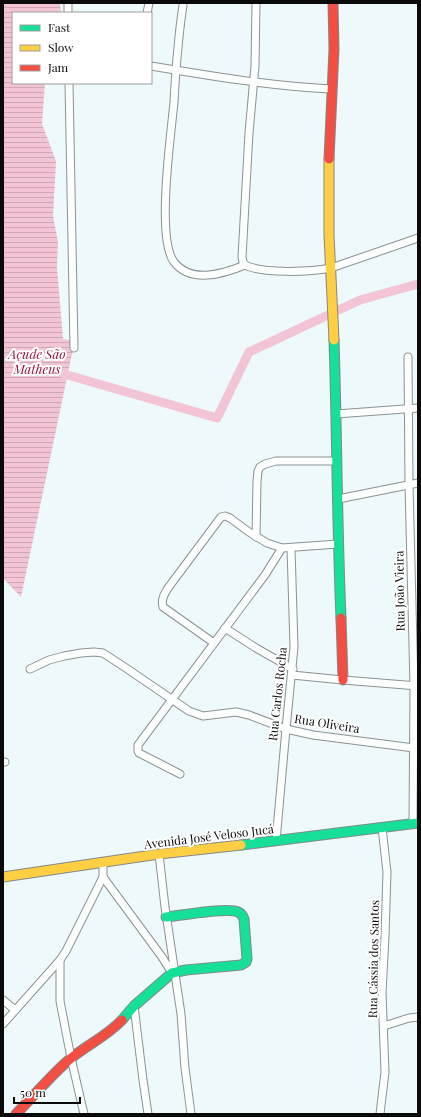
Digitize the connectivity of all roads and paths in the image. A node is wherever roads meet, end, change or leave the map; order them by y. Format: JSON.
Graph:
{"nodes":[{"id":1,"x":256,"y":3,"type":"edge"},
{"id":2,"x":332,"y":3,"type":"edge"},
{"id":3,"x":183,"y":5,"type":"dead end"},
{"id":4,"x":152,"y":66,"type":"edge"},
{"id":5,"x":176,"y":70,"type":"junction"},
{"id":6,"x":254,"y":81,"type":"junction"},
{"id":7,"x":69,"y":84,"type":"edge"},
{"id":8,"x":331,"y":89,"type":"junction"},
{"id":9,"x":418,"y":238,"type":"edge"},
{"id":10,"x":244,"y":265,"type":"junction"},
{"id":11,"x":331,"y":268,"type":"junction"},
{"id":12,"x":74,"y":348,"type":"dead end"},
{"id":13,"x":408,"y":357,"type":"dead end"},
{"id":14,"x":418,"y":408,"type":"edge"},
{"id":15,"x":409,"y":409,"type":"junction"},
{"id":16,"x":336,"y":414,"type":"junction"},
{"id":17,"x":337,"y":461,"type":"junction"},
{"id":18,"x":418,"y":483,"type":"edge"},
{"id":19,"x":408,"y":484,"type":"junction"},
{"id":20,"x":338,"y":499,"type":"junction"},
{"id":21,"x":256,"y":537,"type":"junction"},
{"id":22,"x":338,"y":544,"type":"junction"},
{"id":23,"x":282,"y":548,"type":"junction"},
{"id":24,"x":291,"y":548,"type":"junction"},
{"id":25,"x":226,"y":628,"type":"junction"},
{"id":26,"x":214,"y":644,"type":"junction"},
{"id":27,"x":30,"y":669,"type":"dead end"},
{"id":28,"x":292,"y":672,"type":"junction"},
{"id":29,"x":343,"y":680,"type":"junction"},
{"id":30,"x":416,"y":686,"type":"edge"},
{"id":31,"x":172,"y":700,"type":"junction"},
{"id":32,"x":286,"y":729,"type":"junction"},
{"id":33,"x":414,"y":748,"type":"junction"},
{"id":34,"x":180,"y":774,"type":"dead end"},
{"id":35,"x":416,"y":824,"type":"edge"},
{"id":36,"x":382,"y":828,"type":"junction"},
{"id":37,"x":276,"y":841,"type":"junction"},
{"id":38,"x":159,"y":854,"type":"junction"},
{"id":39,"x":103,"y":863,"type":"junction"},
{"id":40,"x":103,"y":877,"type":"junction"},
{"id":41,"x":4,"y":879,"type":"edge"},
{"id":42,"x":166,"y":917,"type":"junction"},
{"id":43,"x":60,"y":960,"type":"junction"},
{"id":44,"x":174,"y":973,"type":"junction"},
{"id":45,"x":3,"y":1000,"type":"edge"},
{"id":46,"x":134,"y":1006,"type":"junction"},
{"id":47,"x":15,"y":1010,"type":"junction"},
{"id":48,"x":418,"y":1017,"type":"edge"},
{"id":49,"x":3,"y":1024,"type":"edge"},
{"id":50,"x":384,"y":1026,"type":"junction"},
{"id":51,"x":71,"y":1058,"type":"junction"},
{"id":52,"x":83,"y":1113,"type":"edge"},
{"id":53,"x":16,"y":1114,"type":"edge"},
{"id":54,"x":148,"y":1114,"type":"edge"},
{"id":55,"x":191,"y":1114,"type":"edge"},
{"id":56,"x":380,"y":1114,"type":"edge"}],
"edges":[{"from":1,"to":6,"type":"street"},
{"from":2,"to":8,"type":"street"},
{"from":3,"to":5,"type":"street"},
{"from":4,"to":5,"type":"street"},
{"from":5,"to":6,"type":"street"},
{"from":5,"to":10,"type":"street"},
{"from":6,"to":8,"type":"street"},
{"from":6,"to":10,"type":"street"},
{"from":7,"to":12,"type":"street"},
{"from":8,"to":11,"type":"street"},
{"from":9,"to":11,"type":"street"},
{"from":10,"to":11,"type":"street"},
{"from":11,"to":16,"type":"street"},
{"from":13,"to":15,"type":"street","name":"Rua João Vieira"},
{"from":14,"to":15,"type":"street"},
{"from":15,"to":16,"type":"street"},
{"from":15,"to":19,"type":"street","name":"Rua João Vieira"},
{"from":16,"to":17,"type":"street"},
{"from":17,"to":20,"type":"street"},
{"from":17,"to":21,"type":"street"},
{"from":18,"to":19,"type":"street"},
{"from":19,"to":20,"type":"street"},
{"from":19,"to":30,"type":"street","name":"Rua João Vieira"},
{"from":20,"to":22,"type":"street"},
{"from":21,"to":23,"type":"street"},
{"from":21,"to":26,"type":"street"},
{"from":22,"to":24,"type":"street"},
{"from":22,"to":29,"type":"street"},
{"from":23,"to":24,"type":"street"},
{"from":23,"to":25,"type":"street"},
{"from":24,"to":28,"type":"street","name":"Rua Carlos Rocha"},
{"from":25,"to":26,"type":"street"},
{"from":25,"to":28,"type":"street"},
{"from":26,"to":31,"type":"street"},
{"from":27,"to":31,"type":"street","name":"Rua Oliveira"},
{"from":28,"to":29,"type":"street"},
{"from":28,"to":32,"type":"street","name":"Rua Carlos Rocha"},
{"from":29,"to":30,"type":"street"},
{"from":30,"to":33,"type":"street","name":"Rua João Vieira"},
{"from":31,"to":32,"type":"street","name":"Rua Oliveira"},
{"from":31,"to":34,"type":"street"},
{"from":32,"to":33,"type":"street","name":"Rua Oliveira"},
{"from":32,"to":37,"type":"street","name":"Rua Carlos Rocha"},
{"from":33,"to":35,"type":"street","name":"Rua João Vieira"},
{"from":35,"to":36,"type":"street","name":"Avenida José Veloso Jucá"},
{"from":36,"to":37,"type":"street","name":"Avenida José Veloso Jucá"},
{"from":36,"to":50,"type":"street","name":"Rua Cássia dos Santos"},
{"from":37,"to":38,"type":"street","name":"Avenida José Veloso Jucá"},
{"from":38,"to":39,"type":"street","name":"Avenida José Veloso Jucá"},
{"from":38,"to":42,"type":"street"},
{"from":39,"to":40,"type":"street"},
{"from":39,"to":41,"type":"street","name":"Avenida José Veloso Jucá"},
{"from":40,"to":43,"type":"street"},
{"from":40,"to":44,"type":"street"},
{"from":42,"to":44,"type":"street"},
{"from":42,"to":44,"type":"street"},
{"from":43,"to":47,"type":"street"},
{"from":43,"to":51,"type":"street"},
{"from":44,"to":46,"type":"street"},
{"from":44,"to":55,"type":"street"},
{"from":45,"to":47,"type":"street"},
{"from":46,"to":51,"type":"street"},
{"from":46,"to":54,"type":"street"},
{"from":47,"to":49,"type":"street"},
{"from":48,"to":50,"type":"street"},
{"from":50,"to":56,"type":"street","name":"Rua Cássia dos Santos"},
{"from":51,"to":52,"type":"street"},
{"from":51,"to":53,"type":"street"}]}
